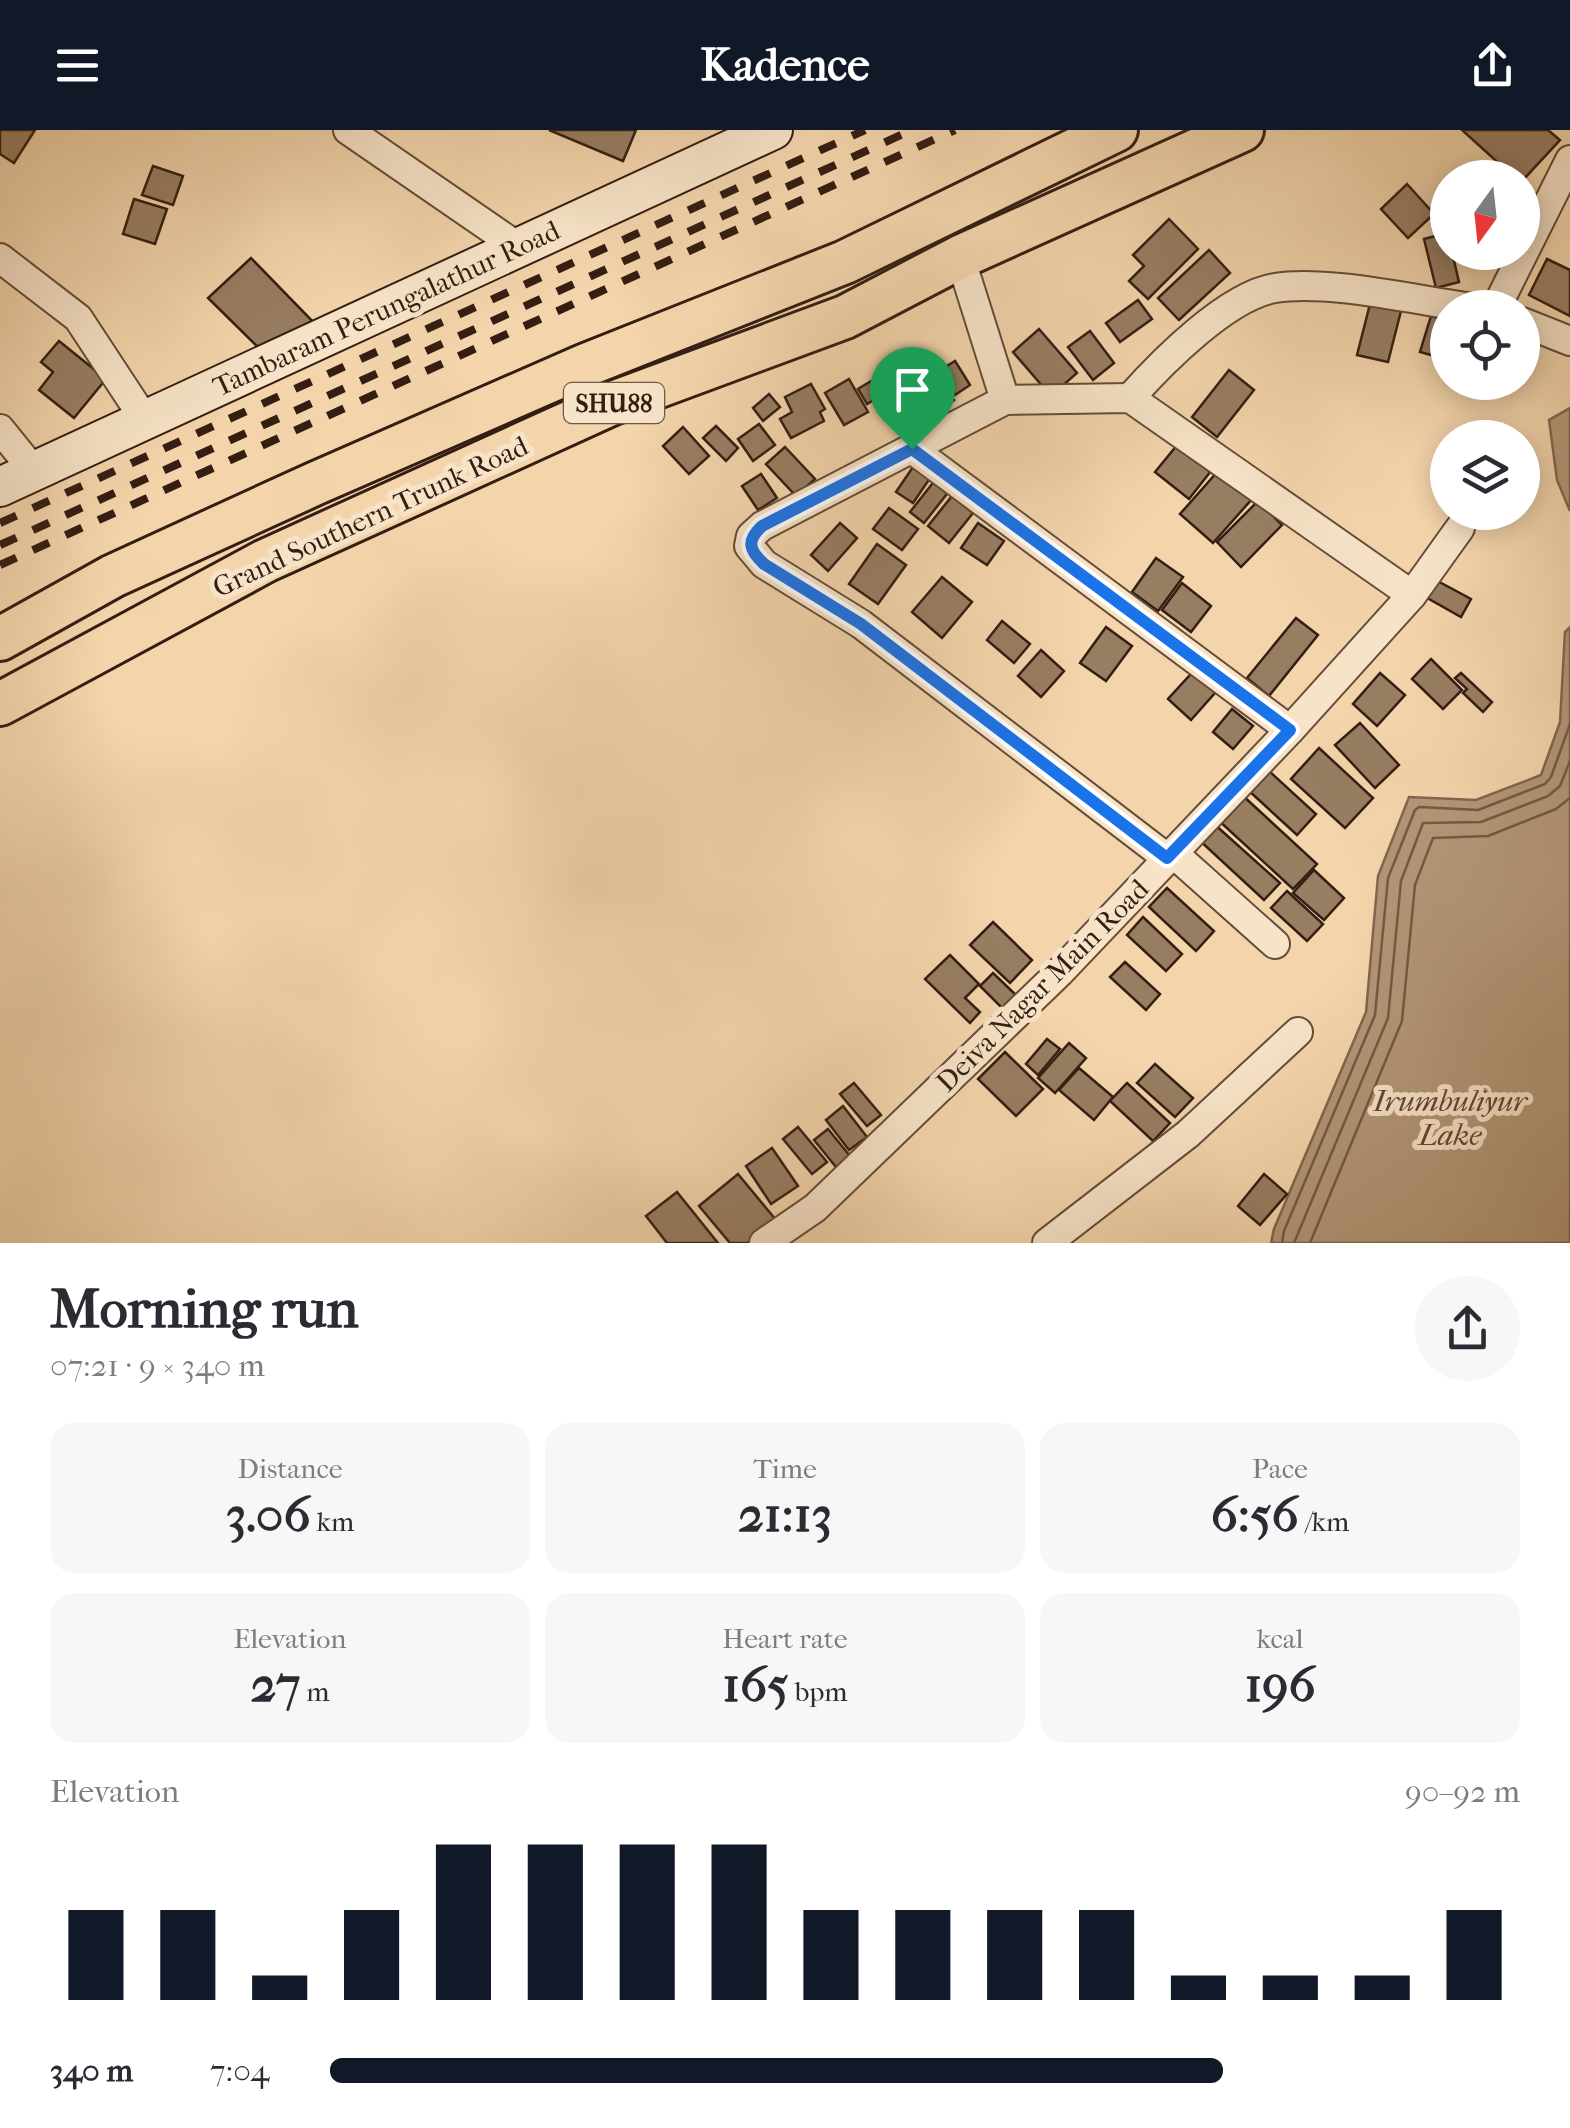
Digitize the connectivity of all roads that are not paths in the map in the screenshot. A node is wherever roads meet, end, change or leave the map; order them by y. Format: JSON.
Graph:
{"nodes":[{"id":1,"x":348,"y":130,"type":"edge"},
{"id":2,"x":773,"y":130,"type":"edge"},
{"id":3,"x":1116,"y":130,"type":"edge"},
{"id":4,"x":1242,"y":130,"type":"edge"},
{"id":5,"x":1570,"y":160,"type":"edge"},
{"id":6,"x":518,"y":247,"type":"junction"},
{"id":7,"x":960,"y":256,"type":"junction"},
{"id":8,"x":0,"y":258,"type":"edge"},
{"id":9,"x":1505,"y":290,"type":"edge"},
{"id":10,"x":1430,"y":302,"type":"edge"},
{"id":11,"x":1540,"y":329,"type":"edge"},
{"id":12,"x":1570,"y":341,"type":"edge"},
{"id":13,"x":1130,"y":398,"type":"junction"},
{"id":14,"x":1005,"y":400,"type":"junction"},
{"id":15,"x":146,"y":420,"type":"junction"},
{"id":16,"x":0,"y":429,"type":"edge"},
{"id":17,"x":912,"y":449,"type":"junction"},
{"id":18,"x":34,"y":471,"type":"junction"},
{"id":19,"x":0,"y":487,"type":"edge"},
{"id":20,"x":1459,"y":530,"type":"edge"},
{"id":21,"x":1412,"y":595,"type":"junction"},
{"id":22,"x":0,"y":638,"type":"edge"},
{"id":23,"x":0,"y":704,"type":"edge"},
{"id":24,"x":1290,"y":730,"type":"junction"},
{"id":25,"x":1170,"y":856,"type":"junction"},
{"id":26,"x":1275,"y":944,"type":"dead end"},
{"id":27,"x":1298,"y":1032,"type":"dead end"},
{"id":28,"x":773,"y":1241,"type":"edge"},
{"id":29,"x":1047,"y":1243,"type":"edge"}],
"edges":[{"from":1,"to":6,"type":"street"},
{"from":2,"to":6,"type":"street","name":"Tambaram Perungalathur Road"},
{"from":3,"to":22,"type":"main road","name":"Grand Southern Trunk Road","number":"SHU88"},
{"from":4,"to":7,"type":"main road","name":"Grand Southern Trunk Road","number":"SHU88"},
{"from":5,"to":9,"type":"street"},
{"from":6,"to":15,"type":"street","name":"Tambaram Perungalathur Road"},
{"from":7,"to":14,"type":"street"},
{"from":7,"to":23,"type":"main road","name":"Grand Southern Trunk Road","number":"SHU88"},
{"from":8,"to":15,"type":"street"},
{"from":10,"to":13,"type":"street"},
{"from":11,"to":12,"type":"street"},
{"from":13,"to":14,"type":"street"},
{"from":13,"to":21,"type":"street"},
{"from":14,"to":17,"type":"street"},
{"from":15,"to":18,"type":"street","name":"Tambaram Perungalathur Road"},
{"from":16,"to":18,"type":"street"},
{"from":17,"to":24,"type":"street"},
{"from":17,"to":25,"type":"street"},
{"from":18,"to":19,"type":"street","name":"Tambaram Perungalathur Road"},
{"from":20,"to":21,"type":"street","name":"Deiva Nagar Main Road"},
{"from":21,"to":24,"type":"street","name":"Deiva Nagar Main Road"},
{"from":24,"to":25,"type":"street","name":"Deiva Nagar Main Road"},
{"from":25,"to":26,"type":"street"},
{"from":25,"to":28,"type":"street","name":"Deiva Nagar Main Road"},
{"from":27,"to":29,"type":"street"}]}
